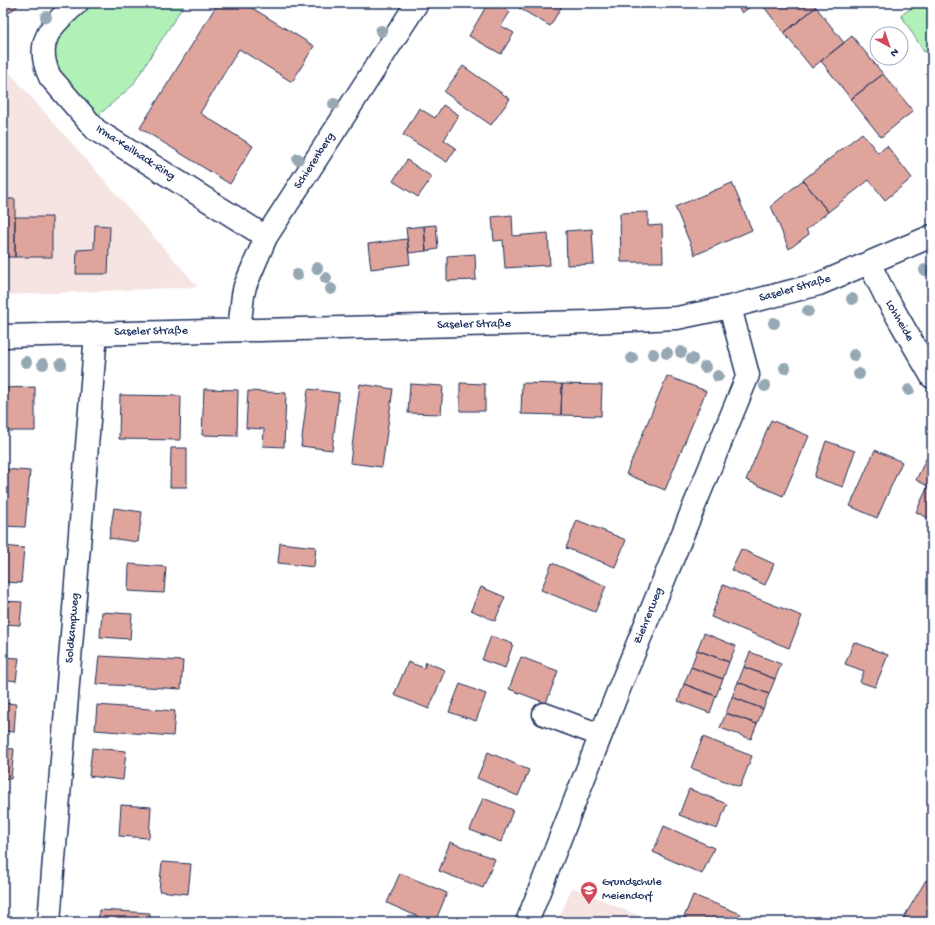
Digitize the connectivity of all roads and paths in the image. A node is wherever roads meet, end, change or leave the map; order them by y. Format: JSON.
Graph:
{"nodes":[{"id":1,"x":77,"y":3,"type":"edge"},
{"id":2,"x":417,"y":3,"type":"edge"},
{"id":3,"x":932,"y":236,"type":"edge"},
{"id":4,"x":266,"y":237,"type":"junction"},
{"id":5,"x":869,"y":263,"type":"junction"},
{"id":6,"x":730,"y":307,"type":"junction"},
{"id":7,"x":239,"y":330,"type":"junction"},
{"id":8,"x":96,"y":333,"type":"junction"},
{"id":9,"x":3,"y":336,"type":"edge"},
{"id":10,"x":932,"y":377,"type":"edge"},
{"id":11,"x":544,"y":714,"type":"dead end"},
{"id":12,"x":600,"y":735,"type":"junction"},
{"id":13,"x":49,"y":922,"type":"edge"},
{"id":14,"x":527,"y":922,"type":"edge"}],
"edges":[{"from":1,"to":4,"type":"street","name":"Irma-Keilhack-Ring"},
{"from":2,"to":4,"type":"street","name":"Schierenberg"},
{"from":3,"to":5,"type":"street","name":"Saseler Straße"},
{"from":4,"to":7,"type":"street","name":"Schierenberg"},
{"from":5,"to":6,"type":"street","name":"Saseler Straße"},
{"from":5,"to":10,"type":"street","name":"Lohheide"},
{"from":6,"to":7,"type":"street","name":"Saseler Straße"},
{"from":6,"to":12,"type":"street","name":"Ziehrerweg"},
{"from":7,"to":8,"type":"street","name":"Saseler Straße"},
{"from":8,"to":9,"type":"street","name":"Saseler Straße"},
{"from":8,"to":13,"type":"street","name":"Soldkampweg"},
{"from":11,"to":12,"type":"street"},
{"from":12,"to":14,"type":"street","name":"Ziehrerweg"}]}
